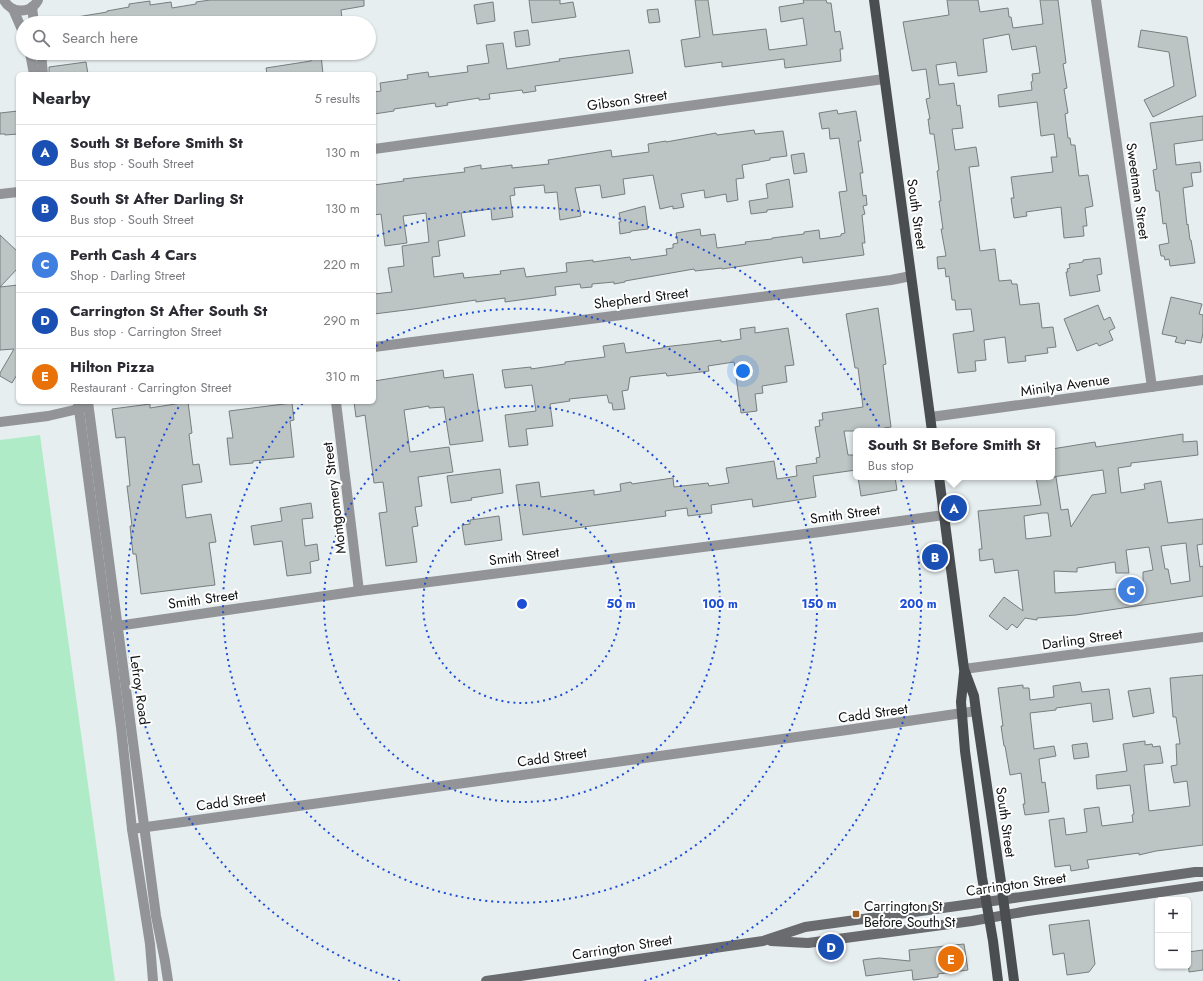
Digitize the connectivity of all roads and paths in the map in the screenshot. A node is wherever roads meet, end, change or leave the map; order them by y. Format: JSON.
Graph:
{"nodes":[{"id":1,"x":874,"y":0,"type":"edge"},
{"id":2,"x":1096,"y":0,"type":"edge"},
{"id":3,"x":3,"y":2,"type":"edge"},
{"id":4,"x":35,"y":4,"type":"edge"},
{"id":5,"x":14,"y":9,"type":"junction"},
{"id":6,"x":17,"y":16,"type":"edge"},
{"id":7,"x":34,"y":16,"type":"edge"},
{"id":8,"x":31,"y":60,"type":"edge"},
{"id":9,"x":41,"y":60,"type":"edge"},
{"id":10,"x":34,"y":72,"type":"edge"},
{"id":11,"x":43,"y":72,"type":"edge"},
{"id":12,"x":884,"y":79,"type":"junction"},
{"id":13,"x":376,"y":149,"type":"edge"},
{"id":14,"x":16,"y":192,"type":"edge"},
{"id":15,"x":0,"y":194,"type":"edge"},
{"id":16,"x":911,"y":276,"type":"junction"},
{"id":17,"x":376,"y":347,"type":"edge"},
{"id":18,"x":1203,"y":380,"type":"edge"},
{"id":19,"x":1152,"y":387,"type":"junction"},
{"id":20,"x":336,"y":404,"type":"edge"},
{"id":21,"x":83,"y":405,"type":"edge"},
{"id":22,"x":931,"y":417,"type":"junction"},
{"id":23,"x":0,"y":422,"type":"edge"},
{"id":24,"x":932,"y":428,"type":"edge"},
{"id":25,"x":939,"y":480,"type":"edge"},
{"id":26,"x":944,"y":515,"type":"junction"},
{"id":27,"x":359,"y":591,"type":"junction"},
{"id":28,"x":113,"y":626,"type":"junction"},
{"id":29,"x":1203,"y":637,"type":"edge"},
{"id":30,"x":964,"y":669,"type":"junction"},
{"id":31,"x":976,"y":711,"type":"junction"},
{"id":32,"x":962,"y":714,"type":"junction"},
{"id":33,"x":144,"y":828,"type":"junction"},
{"id":34,"x":132,"y":829,"type":"junction"},
{"id":35,"x":1203,"y":872,"type":"edge"},
{"id":36,"x":1203,"y":886,"type":"edge"},
{"id":37,"x":1003,"y":900,"type":"junction"},
{"id":38,"x":986,"y":902,"type":"junction"},
{"id":39,"x":1005,"y":915,"type":"junction"},
{"id":40,"x":988,"y":918,"type":"junction"},
{"id":41,"x":763,"y":941,"type":"junction"},
{"id":42,"x":153,"y":981,"type":"edge"},
{"id":43,"x":168,"y":981,"type":"edge"},
{"id":44,"x":486,"y":981,"type":"edge"},
{"id":45,"x":998,"y":981,"type":"edge"},
{"id":46,"x":1014,"y":981,"type":"edge"}],
"edges":[{"from":1,"to":12,"type":"main road","name":"South Street"},
{"from":2,"to":19,"type":"street","name":"Sweetman Street"},
{"from":3,"to":5,"type":"street"},
{"from":4,"to":5,"type":"street"},
{"from":4,"to":7,"type":"street"},
{"from":5,"to":6,"type":"street"},
{"from":8,"to":10,"type":"street"},
{"from":9,"to":11,"type":"street"},
{"from":12,"to":13,"type":"street","name":"Gibson Street"},
{"from":12,"to":16,"type":"main road","name":"South Street"},
{"from":14,"to":15,"type":"street"},
{"from":16,"to":17,"type":"street","name":"Shepherd Street"},
{"from":16,"to":22,"type":"main road","name":"South Street"},
{"from":18,"to":19,"type":"street","name":"Minilya Avenue"},
{"from":19,"to":22,"type":"street","name":"Minilya Avenue"},
{"from":20,"to":27,"type":"street","name":"Montgomery Street"},
{"from":21,"to":23,"type":"street"},
{"from":21,"to":28,"type":"street","name":"Lefroy Road"},
{"from":22,"to":24,"type":"main road","name":"South Street"},
{"from":25,"to":26,"type":"main road","name":"South Street"},
{"from":26,"to":27,"type":"street","name":"Smith Street"},
{"from":26,"to":30,"type":"main road","name":"South Street"},
{"from":27,"to":28,"type":"street","name":"Smith Street"},
{"from":28,"to":33,"type":"street","name":"Lefroy Road"},
{"from":28,"to":34,"type":"street","name":"Lefroy Road"},
{"from":29,"to":30,"type":"street","name":"Darling Street"},
{"from":30,"to":31,"type":"main road","name":"South Street"},
{"from":30,"to":32,"type":"main road","name":"South Street"},
{"from":31,"to":32,"type":"street","name":"Cadd Street"},
{"from":31,"to":37,"type":"main road","name":"South Street"},
{"from":32,"to":33,"type":"street","name":"Cadd Street"},
{"from":32,"to":38,"type":"main road","name":"South Street"},
{"from":33,"to":34,"type":"street","name":"Cadd Street"},
{"from":33,"to":43,"type":"street","name":"Lefroy Road"},
{"from":34,"to":42,"type":"street","name":"Lefroy Road"},
{"from":35,"to":37,"type":"main road","name":"Carrington Street"},
{"from":36,"to":39,"type":"main road","name":"Carrington Street"},
{"from":37,"to":38,"type":"main road","name":"Carrington Street"},
{"from":37,"to":39,"type":"main road","name":"South Street"},
{"from":38,"to":40,"type":"main road","name":"South Street"},
{"from":38,"to":41,"type":"main road","name":"Carrington Street"},
{"from":39,"to":40,"type":"main road","name":"Carrington Street"},
{"from":39,"to":46,"type":"main road","name":"South Street"},
{"from":40,"to":41,"type":"main road","name":"Carrington Street"},
{"from":40,"to":45,"type":"main road","name":"South Street"},
{"from":41,"to":44,"type":"main road","name":"Carrington Street"}]}
